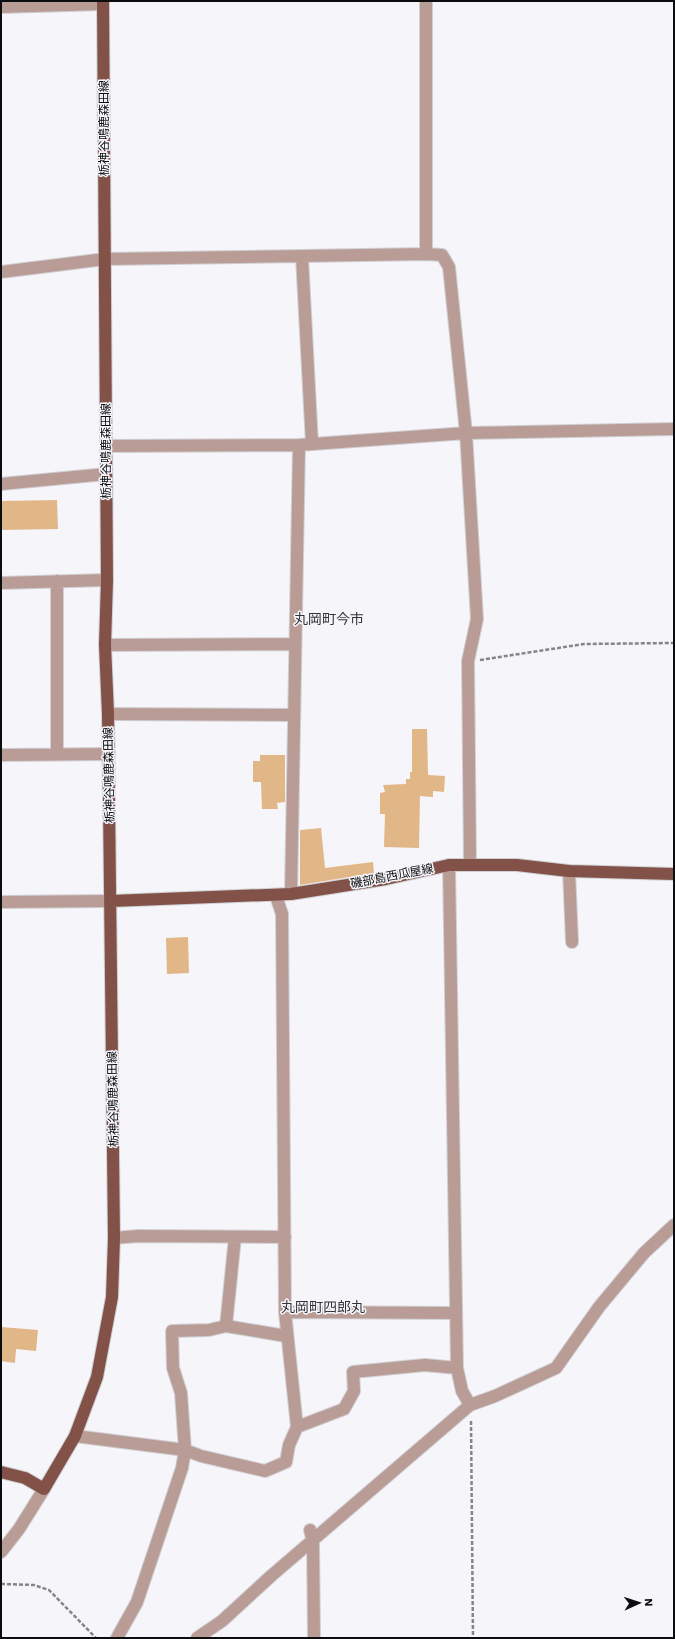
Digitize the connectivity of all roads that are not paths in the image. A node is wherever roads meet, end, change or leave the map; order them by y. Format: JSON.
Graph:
{"nodes":[{"id":1,"x":426,"y":1,"type":"edge"},
{"id":2,"x":102,"y":3,"type":"edge"},
{"id":3,"x":1,"y":7,"type":"edge"},
{"id":4,"x":426,"y":254,"type":"junction"},
{"id":5,"x":302,"y":257,"type":"junction"},
{"id":6,"x":105,"y":259,"type":"junction"},
{"id":7,"x":1,"y":272,"type":"edge"},
{"id":8,"x":674,"y":429,"type":"edge"},
{"id":9,"x":466,"y":433,"type":"junction"},
{"id":10,"x":312,"y":444,"type":"junction"},
{"id":11,"x":299,"y":445,"type":"junction"},
{"id":12,"x":106,"y":446,"type":"junction"},
{"id":13,"x":106,"y":474,"type":"junction"},
{"id":14,"x":1,"y":484,"type":"edge"},
{"id":15,"x":107,"y":580,"type":"junction"},
{"id":16,"x":56,"y":581,"type":"junction"},
{"id":17,"x":1,"y":583,"type":"edge"},
{"id":18,"x":295,"y":644,"type":"junction"},
{"id":19,"x":106,"y":645,"type":"junction"},
{"id":20,"x":108,"y":714,"type":"junction"},
{"id":21,"x":293,"y":715,"type":"junction"},
{"id":22,"x":57,"y":754,"type":"junction"},
{"id":23,"x":109,"y":754,"type":"junction"},
{"id":24,"x":1,"y":755,"type":"edge"},
{"id":25,"x":470,"y":864,"type":"junction"},
{"id":26,"x":449,"y":865,"type":"junction"},
{"id":27,"x":569,"y":871,"type":"junction"},
{"id":28,"x":674,"y":874,"type":"edge"},
{"id":29,"x":291,"y":894,"type":"junction"},
{"id":30,"x":276,"y":896,"type":"junction"},
{"id":31,"x":111,"y":901,"type":"junction"},
{"id":32,"x":1,"y":902,"type":"edge"},
{"id":33,"x":572,"y":942,"type":"dead end"},
{"id":34,"x":674,"y":1225,"type":"edge"},
{"id":35,"x":285,"y":1236,"type":"junction"},
{"id":36,"x":234,"y":1237,"type":"junction"},
{"id":37,"x":114,"y":1238,"type":"junction"},
{"id":38,"x":285,"y":1312,"type":"junction"},
{"id":39,"x":456,"y":1313,"type":"junction"},
{"id":40,"x":226,"y":1326,"type":"junction"},
{"id":41,"x":286,"y":1336,"type":"junction"},
{"id":42,"x":457,"y":1368,"type":"junction"},
{"id":43,"x":470,"y":1404,"type":"junction"},
{"id":44,"x":296,"y":1427,"type":"junction"},
{"id":45,"x":75,"y":1436,"type":"junction"},
{"id":46,"x":185,"y":1450,"type":"junction"},
{"id":47,"x":1,"y":1472,"type":"edge"},
{"id":48,"x":44,"y":1489,"type":"junction"},
{"id":49,"x":311,"y":1536,"type":"junction"},
{"id":50,"x":4,"y":1548,"type":"edge"},
{"id":51,"x":116,"y":1638,"type":"edge"},
{"id":52,"x":197,"y":1638,"type":"edge"},
{"id":53,"x":314,"y":1638,"type":"edge"}],
"edges":[{"from":1,"to":4,"type":"street"},
{"from":2,"to":3,"type":"street"},
{"from":2,"to":6,"type":"main road","name":"栃神谷鳴鹿森田線"},
{"from":4,"to":5,"type":"street"},
{"from":4,"to":9,"type":"street"},
{"from":5,"to":6,"type":"street"},
{"from":5,"to":10,"type":"street"},
{"from":6,"to":7,"type":"street"},
{"from":6,"to":12,"type":"main road","name":"栃神谷鳴鹿森田線"},
{"from":8,"to":9,"type":"street"},
{"from":9,"to":10,"type":"street"},
{"from":9,"to":25,"type":"street"},
{"from":10,"to":11,"type":"street"},
{"from":11,"to":12,"type":"street"},
{"from":11,"to":18,"type":"street"},
{"from":12,"to":13,"type":"main road","name":"栃神谷鳴鹿森田線"},
{"from":13,"to":14,"type":"street"},
{"from":13,"to":15,"type":"main road","name":"栃神谷鳴鹿森田線"},
{"from":15,"to":16,"type":"street"},
{"from":15,"to":19,"type":"main road","name":"栃神谷鳴鹿森田線"},
{"from":16,"to":17,"type":"street"},
{"from":16,"to":22,"type":"street"},
{"from":18,"to":19,"type":"street"},
{"from":18,"to":21,"type":"street"},
{"from":19,"to":20,"type":"main road","name":"栃神谷鳴鹿森田線"},
{"from":20,"to":21,"type":"street"},
{"from":20,"to":23,"type":"main road","name":"栃神谷鳴鹿森田線"},
{"from":21,"to":29,"type":"street"},
{"from":22,"to":23,"type":"street"},
{"from":22,"to":24,"type":"street"},
{"from":23,"to":31,"type":"main road","name":"栃神谷鳴鹿森田線"},
{"from":25,"to":26,"type":"main road","name":"磯部島西瓜屋線"},
{"from":25,"to":27,"type":"main road","name":"磯部島西瓜屋線"},
{"from":26,"to":29,"type":"main road","name":"磯部島西瓜屋線"},
{"from":26,"to":39,"type":"street"},
{"from":27,"to":28,"type":"main road","name":"磯部島西瓜屋線"},
{"from":27,"to":33,"type":"street"},
{"from":29,"to":30,"type":"main road","name":"磯部島西瓜屋線"},
{"from":30,"to":31,"type":"main road","name":"磯部島西瓜屋線"},
{"from":30,"to":35,"type":"street"},
{"from":31,"to":32,"type":"street"},
{"from":31,"to":37,"type":"main road","name":"栃神谷鳴鹿森田線"},
{"from":34,"to":43,"type":"street"},
{"from":35,"to":36,"type":"street"},
{"from":35,"to":38,"type":"street"},
{"from":36,"to":37,"type":"street"},
{"from":36,"to":40,"type":"street"},
{"from":37,"to":45,"type":"main road","name":"栃神谷鳴鹿森田線"},
{"from":38,"to":39,"type":"street"},
{"from":38,"to":41,"type":"street"},
{"from":39,"to":42,"type":"street"},
{"from":40,"to":41,"type":"street"},
{"from":40,"to":46,"type":"street"},
{"from":41,"to":44,"type":"street"},
{"from":42,"to":43,"type":"street"},
{"from":42,"to":44,"type":"street"},
{"from":43,"to":49,"type":"street"},
{"from":44,"to":46,"type":"street"},
{"from":45,"to":46,"type":"street"},
{"from":45,"to":48,"type":"main road","name":"栃神谷鳴鹿森田線"},
{"from":46,"to":51,"type":"street"},
{"from":47,"to":48,"type":"main road"},
{"from":48,"to":50,"type":"street"},
{"from":49,"to":52,"type":"street"},
{"from":49,"to":53,"type":"street"}]}
